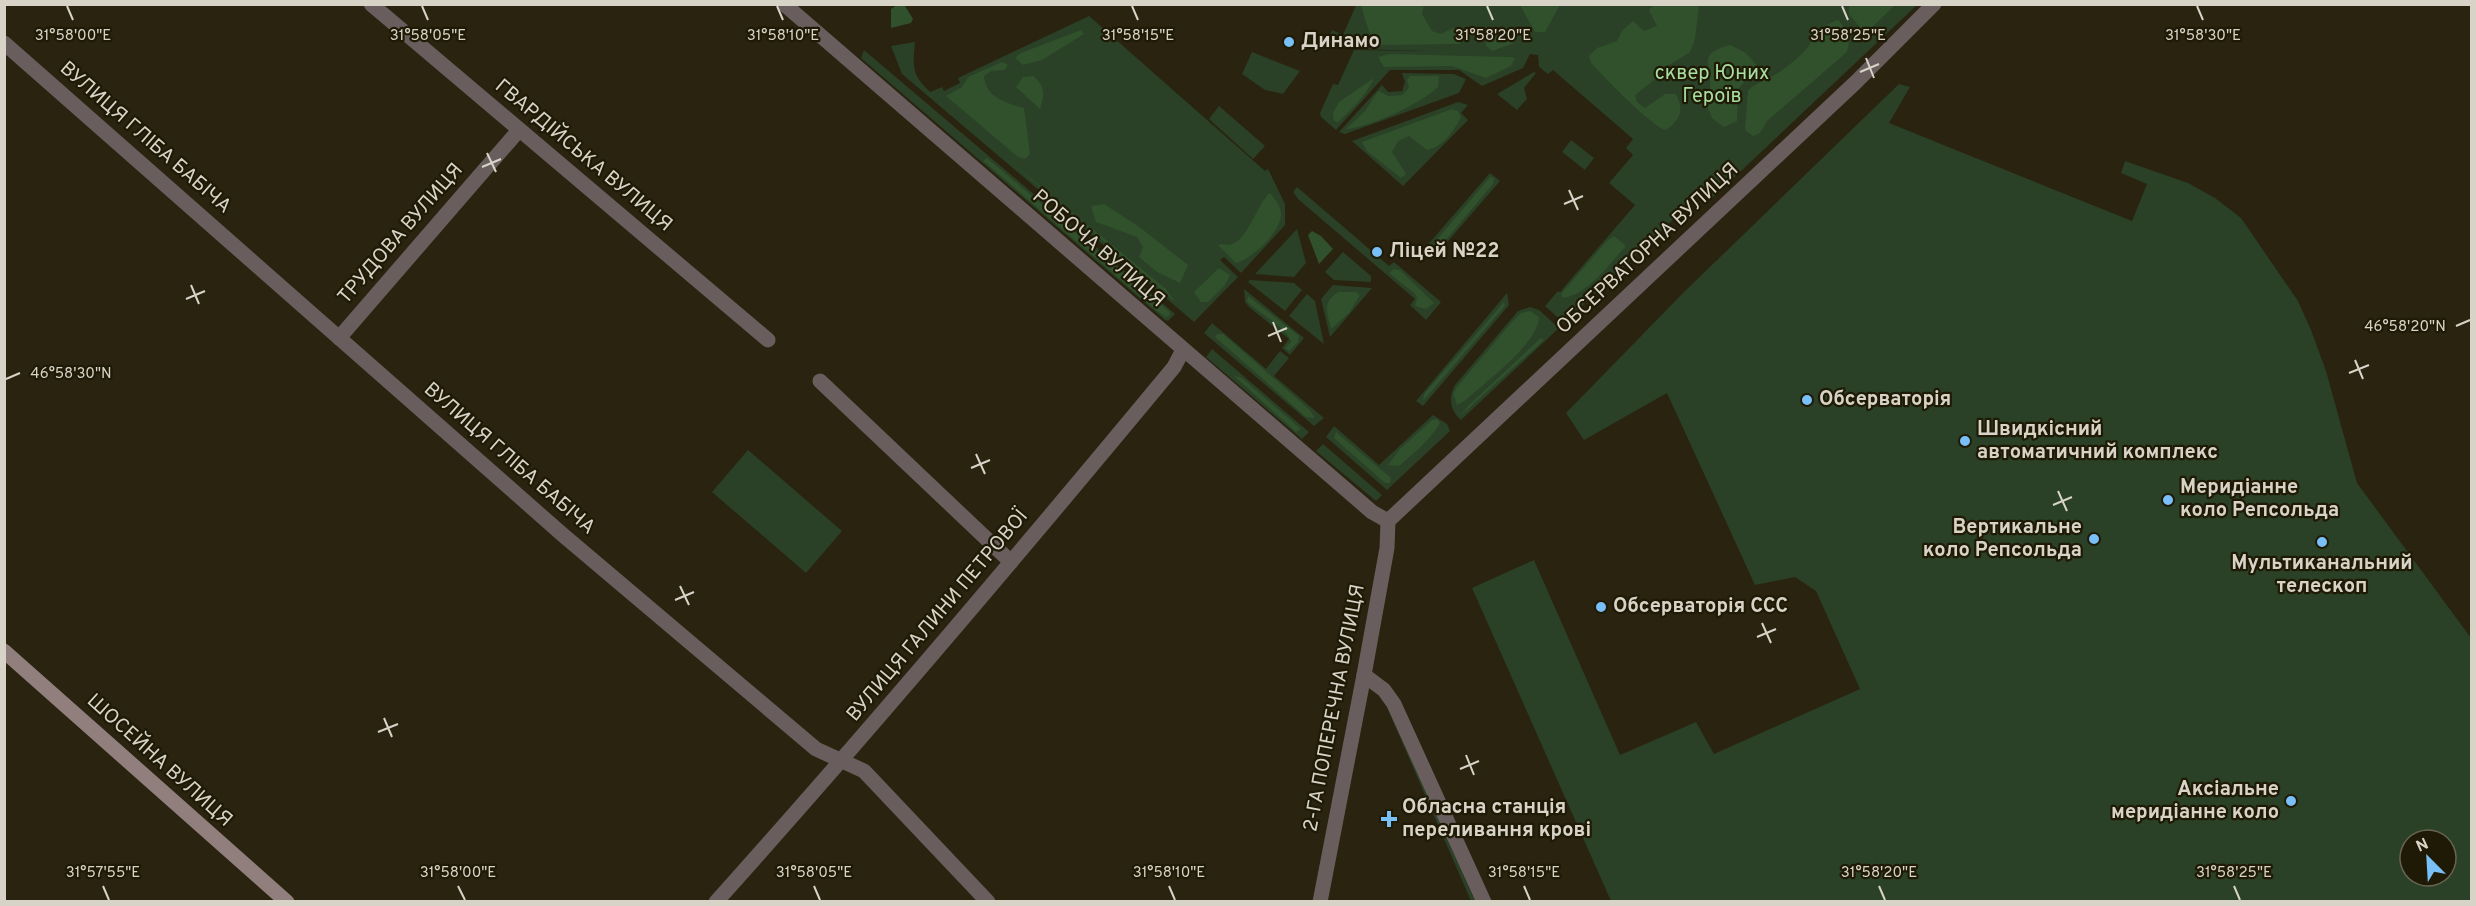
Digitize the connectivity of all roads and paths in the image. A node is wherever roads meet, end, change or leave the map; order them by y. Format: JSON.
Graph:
{"nodes":[{"id":1,"x":371,"y":4,"type":"edge"},
{"id":2,"x":784,"y":4,"type":"edge"},
{"id":3,"x":1934,"y":4,"type":"edge"},
{"id":4,"x":4,"y":43,"type":"edge"},
{"id":5,"x":519,"y":130,"type":"junction"},
{"id":6,"x":339,"y":338,"type":"junction"},
{"id":7,"x":768,"y":340,"type":"dead end"},
{"id":8,"x":1183,"y":350,"type":"junction"},
{"id":9,"x":820,"y":381,"type":"dead end"},
{"id":10,"x":1388,"y":521,"type":"junction"},
{"id":11,"x":1011,"y":562,"type":"junction"},
{"id":12,"x":4,"y":651,"type":"edge"},
{"id":13,"x":1364,"y":675,"type":"junction"},
{"id":14,"x":841,"y":762,"type":"junction"},
{"id":15,"x":286,"y":902,"type":"edge"},
{"id":16,"x":716,"y":902,"type":"edge"},
{"id":17,"x":988,"y":902,"type":"edge"},
{"id":18,"x":1320,"y":902,"type":"edge"},
{"id":19,"x":1484,"y":902,"type":"edge"}],
"edges":[{"from":1,"to":5,"type":"street","name":"ГВАРДІЙСЬКА ВУЛИЦЯ"},
{"from":2,"to":8,"type":"street","name":"РОБОЧА ВУЛИЦЯ"},
{"from":3,"to":10,"type":"street","name":"ОБСЕРВАТОРНА ВУЛИЦЯ"},
{"from":4,"to":6,"type":"street","name":"ВУЛИЦЯ ГЛІБА БАБІЧА"},
{"from":5,"to":6,"type":"street","name":"ТРУДОВА ВУЛИЦЯ"},
{"from":5,"to":7,"type":"street","name":"ГВАРДІЙСЬКА ВУЛИЦЯ"},
{"from":6,"to":14,"type":"street","name":"ВУЛИЦЯ ГЛІБА БАБІЧА"},
{"from":8,"to":10,"type":"street","name":"РОБОЧА ВУЛИЦЯ"},
{"from":8,"to":11,"type":"street","name":"ВУЛИЦЯ ГАЛИНИ ПЕТРОВОЇ"},
{"from":9,"to":11,"type":"street"},
{"from":10,"to":13,"type":"street","name":"2-ГА ПОПЕРЕЧНА ВУЛИЦЯ"},
{"from":11,"to":14,"type":"street","name":"ВУЛИЦЯ ГАЛИНИ ПЕТРОВОЇ"},
{"from":12,"to":15,"type":"street","name":"ШОСЕЙНА ВУЛИЦЯ"},
{"from":13,"to":18,"type":"street","name":"2-ГА ПОПЕРЕЧНА ВУЛИЦЯ"},
{"from":13,"to":19,"type":"street"},
{"from":14,"to":16,"type":"street","name":"ВУЛИЦЯ ГАЛИНИ ПЕТРОВОЇ"},
{"from":14,"to":17,"type":"street","name":"ВУЛИЦЯ ГЛІБА БАБІЧА"}]}
